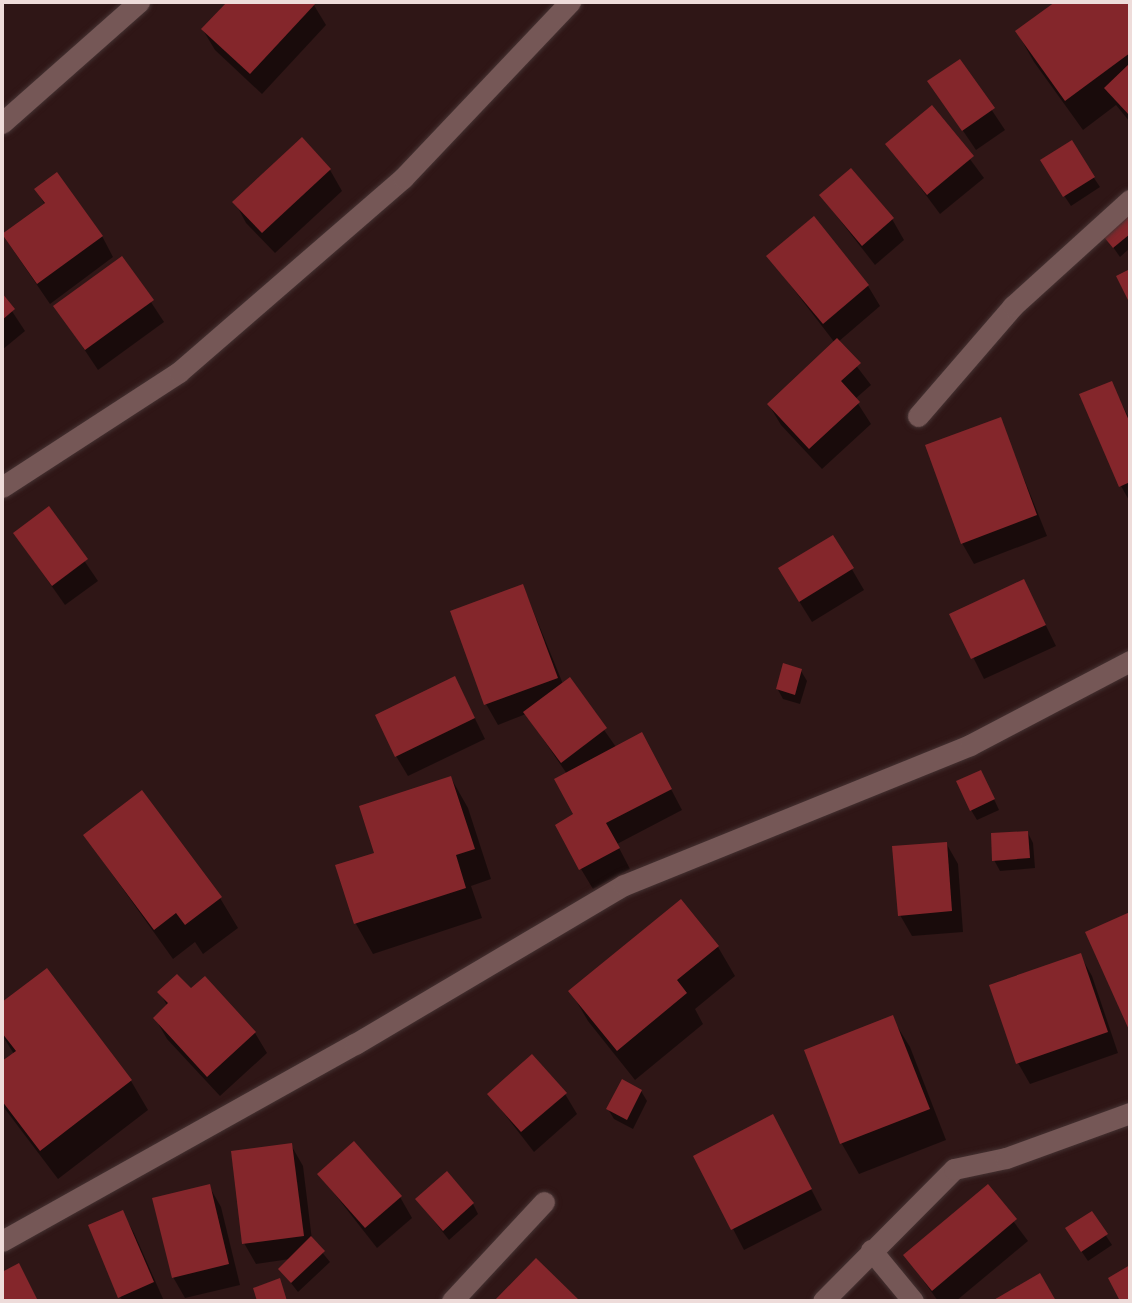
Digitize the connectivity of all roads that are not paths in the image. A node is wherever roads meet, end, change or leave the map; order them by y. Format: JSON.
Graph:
{"nodes":[{"id":1,"x":139,"y":2,"type":"edge"},
{"id":2,"x":570,"y":2,"type":"edge"},
{"id":3,"x":2,"y":123,"type":"edge"},
{"id":4,"x":1130,"y":200,"type":"edge"},
{"id":5,"x":918,"y":416,"type":"dead end"},
{"id":6,"x":2,"y":487,"type":"edge"},
{"id":7,"x":1130,"y":661,"type":"edge"},
{"id":8,"x":1130,"y":1113,"type":"edge"},
{"id":9,"x":544,"y":1202,"type":"dead end"},
{"id":10,"x":2,"y":1241,"type":"edge"},
{"id":11,"x":872,"y":1250,"type":"junction"},
{"id":12,"x":452,"y":1301,"type":"edge"},
{"id":13,"x":823,"y":1301,"type":"edge"},
{"id":14,"x":913,"y":1301,"type":"edge"}],
"edges":[{"from":1,"to":3,"type":"street"},
{"from":2,"to":6,"type":"street"},
{"from":4,"to":5,"type":"street"},
{"from":7,"to":10,"type":"street"},
{"from":8,"to":11,"type":"street"},
{"from":9,"to":12,"type":"street"},
{"from":11,"to":13,"type":"street"},
{"from":11,"to":14,"type":"street"}]}
